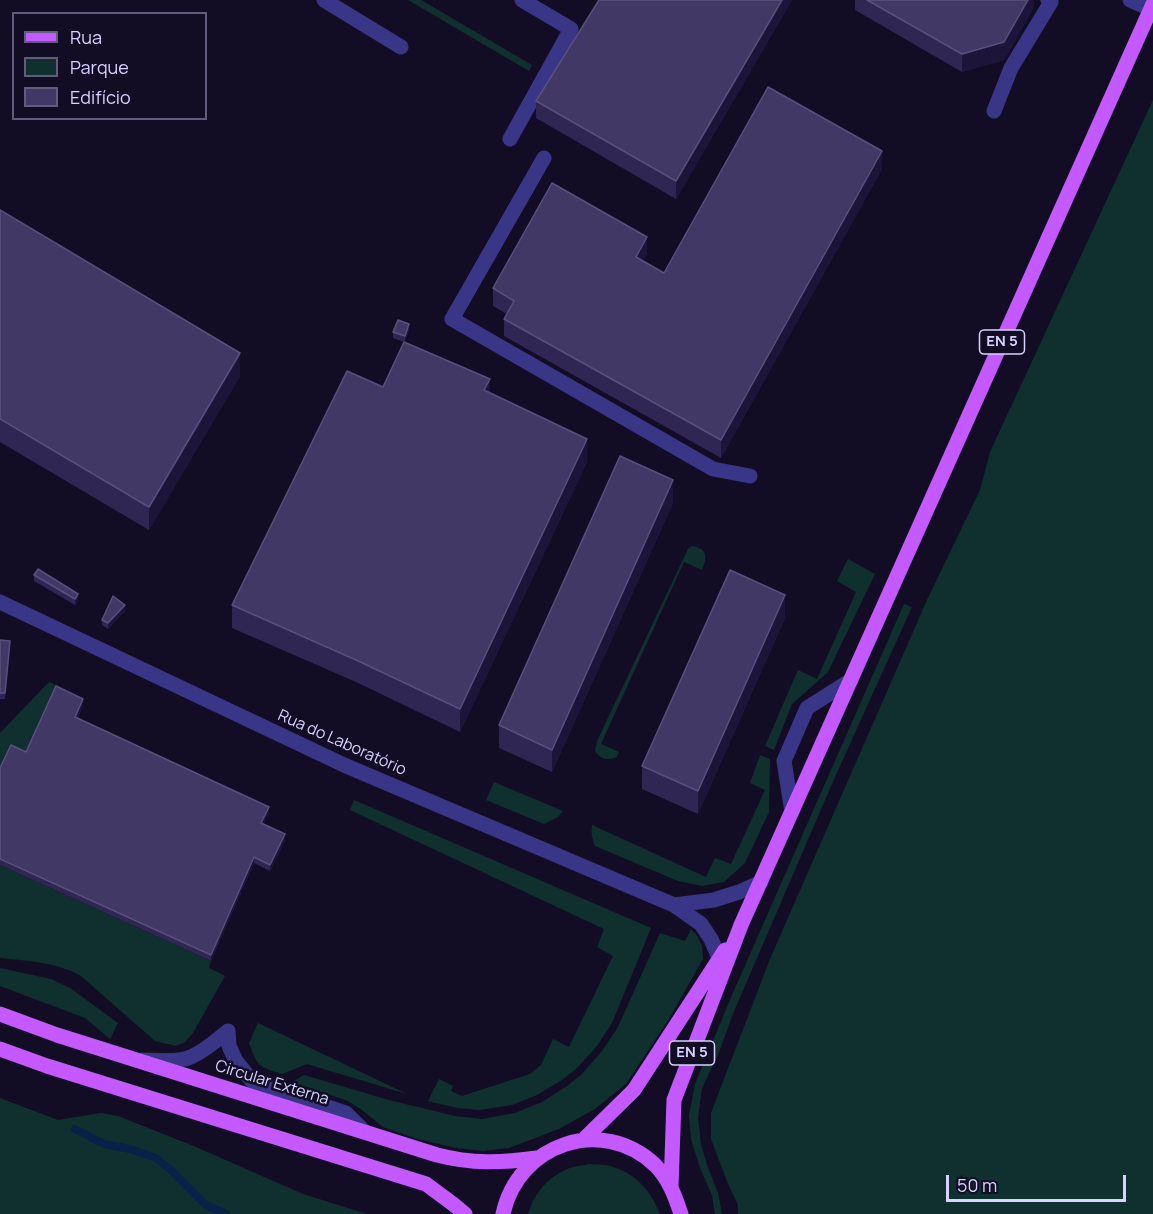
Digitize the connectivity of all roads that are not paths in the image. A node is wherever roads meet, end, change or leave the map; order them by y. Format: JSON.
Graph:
{"nodes":[{"id":1,"x":324,"y":0,"type":"edge"},
{"id":2,"x":522,"y":0,"type":"edge"},
{"id":3,"x":1048,"y":0,"type":"edge"},
{"id":4,"x":1130,"y":0,"type":"edge"},
{"id":5,"x":1152,"y":7,"type":"edge"},
{"id":6,"x":401,"y":46,"type":"dead end"},
{"id":7,"x":994,"y":111,"type":"dead end"},
{"id":8,"x":510,"y":139,"type":"dead end"},
{"id":9,"x":544,"y":158,"type":"dead end"},
{"id":10,"x":750,"y":476,"type":"dead end"},
{"id":11,"x":0,"y":602,"type":"edge"},
{"id":12,"x":851,"y":680,"type":"junction"},
{"id":13,"x":792,"y":812,"type":"junction"},
{"id":14,"x":760,"y":882,"type":"junction"},
{"id":15,"x":674,"y":905,"type":"junction"},
{"id":16,"x":741,"y":925,"type":"junction"},
{"id":17,"x":719,"y":958,"type":"junction"},
{"id":18,"x":0,"y":1014,"type":"edge"},
{"id":19,"x":0,"y":1049,"type":"edge"},
{"id":20,"x":135,"y":1059,"type":"junction"},
{"id":21,"x":364,"y":1131,"type":"junction"},
{"id":22,"x":583,"y":1140,"type":"junction"},
{"id":23,"x":537,"y":1158,"type":"junction"},
{"id":24,"x":671,"y":1187,"type":"junction"},
{"id":25,"x":465,"y":1214,"type":"edge"},
{"id":26,"x":503,"y":1214,"type":"edge"},
{"id":27,"x":681,"y":1214,"type":"edge"}],
"edges":[{"from":1,"to":6,"type":"street"},
{"from":2,"to":8,"type":"street"},
{"from":3,"to":7,"type":"street"},
{"from":4,"to":5,"type":"street"},
{"from":5,"to":12,"type":"main road","number":"EN 5"},
{"from":9,"to":10,"type":"street"},
{"from":11,"to":15,"type":"street","name":"Rua do Laboratório"},
{"from":12,"to":13,"type":"main road","number":"EN 5"},
{"from":12,"to":13,"type":"street"},
{"from":13,"to":14,"type":"main road","number":"EN 5"},
{"from":14,"to":15,"type":"street"},
{"from":14,"to":16,"type":"main road","number":"EN 5"},
{"from":15,"to":17,"type":"street","name":"Rua do Laboratório"},
{"from":16,"to":17,"type":"main road","number":"EN 5"},
{"from":16,"to":24,"type":"main road","number":"EN 5"},
{"from":17,"to":22,"type":"main road","number":"EN 5"},
{"from":18,"to":20,"type":"main road","name":"Circular Externa"},
{"from":19,"to":25,"type":"main road"},
{"from":20,"to":21,"type":"main road","name":"Circular Externa"},
{"from":20,"to":21,"type":"street"},
{"from":21,"to":23,"type":"main road","name":"Circular Externa"},
{"from":22,"to":23,"type":"main road"},
{"from":22,"to":24,"type":"main road"},
{"from":23,"to":26,"type":"main road"},
{"from":24,"to":27,"type":"main road"}]}
